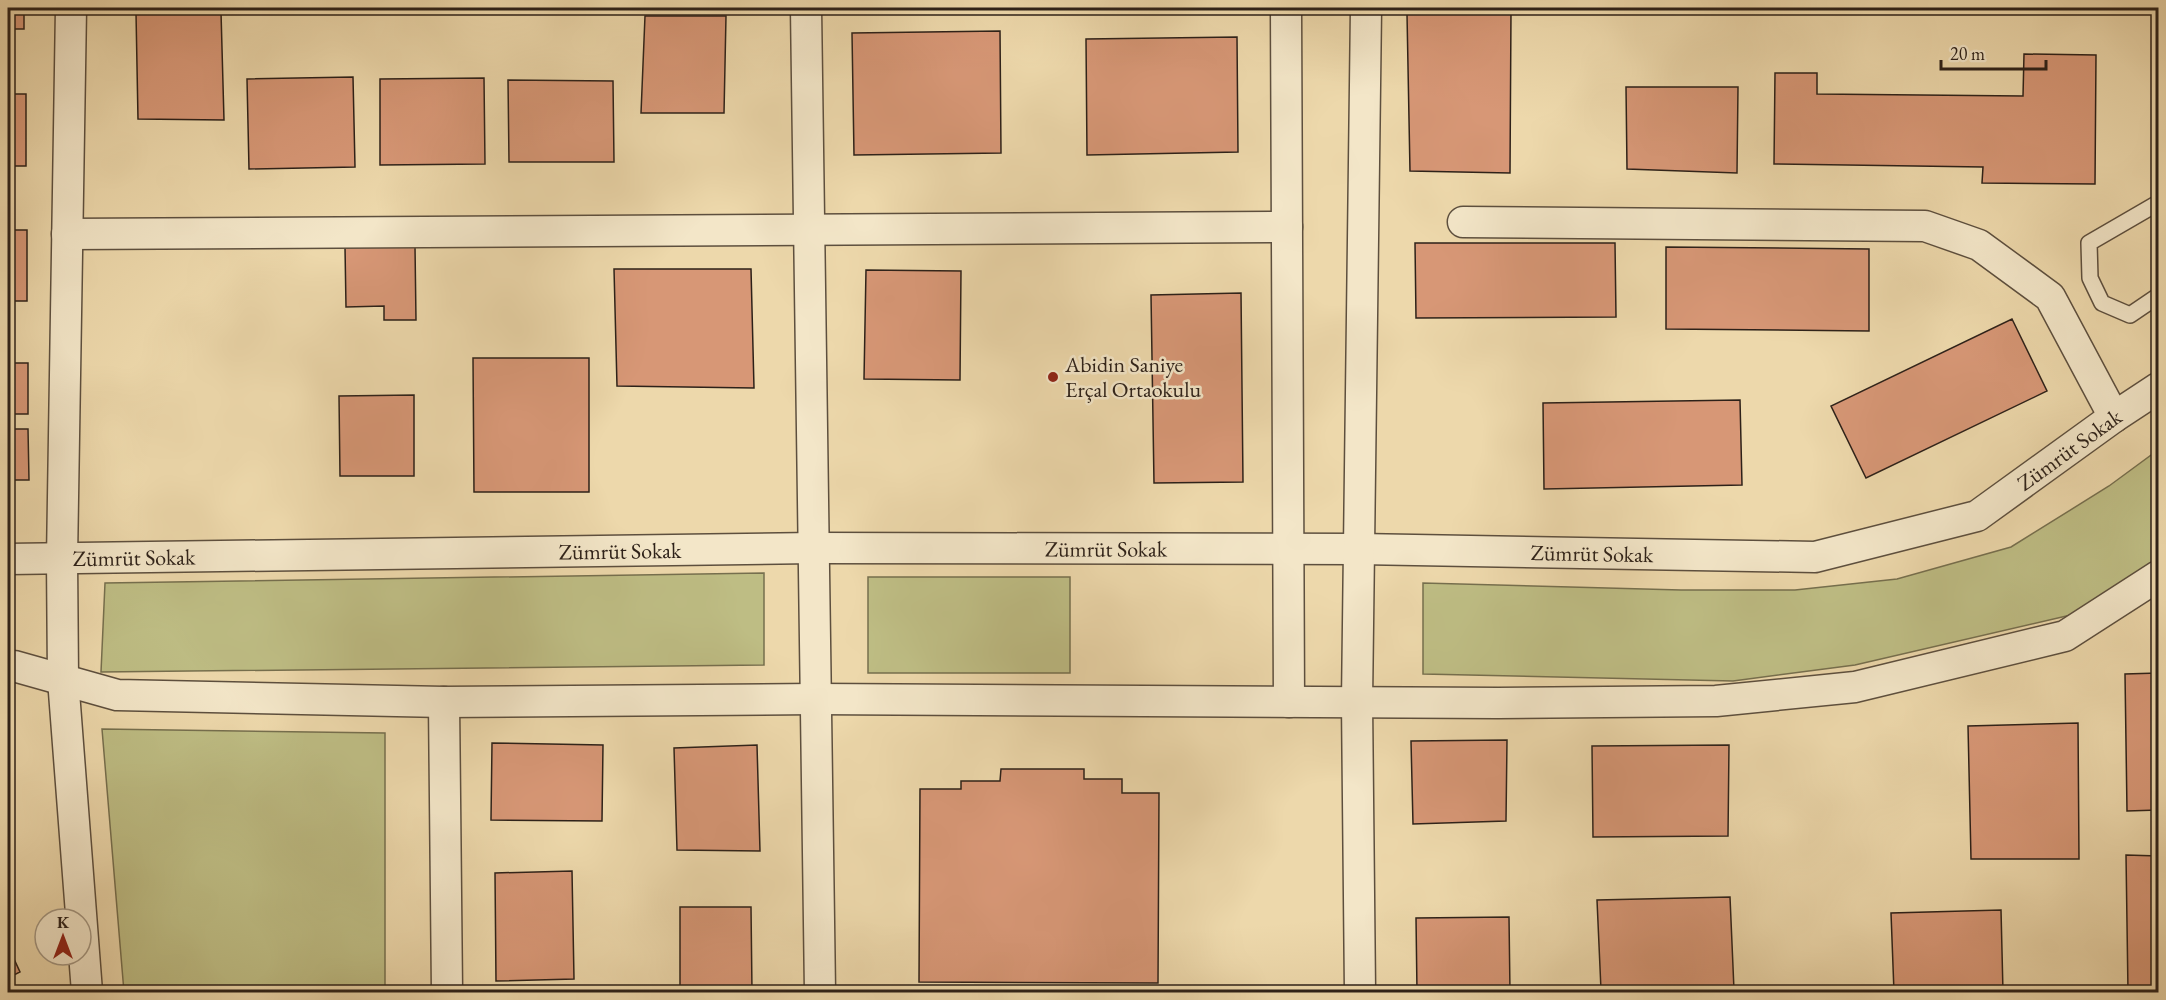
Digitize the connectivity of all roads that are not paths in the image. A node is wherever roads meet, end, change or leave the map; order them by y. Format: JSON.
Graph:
{"nodes":[{"id":1,"x":71,"y":8,"type":"edge"},
{"id":2,"x":806,"y":8,"type":"edge"},
{"id":3,"x":1286,"y":8,"type":"edge"},
{"id":4,"x":1366,"y":8,"type":"edge"},
{"id":5,"x":2158,"y":203,"type":"edge"},
{"id":6,"x":1463,"y":222,"type":"dead end"},
{"id":7,"x":1287,"y":227,"type":"junction"},
{"id":8,"x":809,"y":230,"type":"junction"},
{"id":9,"x":67,"y":234,"type":"junction"},
{"id":10,"x":2158,"y":296,"type":"edge"},
{"id":11,"x":2158,"y":388,"type":"edge"},
{"id":12,"x":2114,"y":417,"type":"junction"},
{"id":13,"x":814,"y":548,"type":"junction"},
{"id":14,"x":1359,"y":549,"type":"junction"},
{"id":15,"x":1288,"y":550,"type":"junction"},
{"id":16,"x":8,"y":559,"type":"edge"},
{"id":17,"x":62,"y":560,"type":"junction"},
{"id":18,"x":2158,"y":576,"type":"edge"},
{"id":19,"x":8,"y":666,"type":"edge"},
{"id":20,"x":63,"y":679,"type":"junction"},
{"id":21,"x":816,"y":699,"type":"junction"},
{"id":22,"x":444,"y":702,"type":"junction"},
{"id":23,"x":1289,"y":702,"type":"junction"},
{"id":24,"x":1357,"y":702,"type":"junction"},
{"id":25,"x":87,"y":993,"type":"edge"},
{"id":26,"x":447,"y":993,"type":"edge"},
{"id":27,"x":820,"y":993,"type":"edge"},
{"id":28,"x":1360,"y":993,"type":"edge"}],
"edges":[{"from":1,"to":9,"type":"street"},
{"from":2,"to":8,"type":"street"},
{"from":3,"to":7,"type":"street"},
{"from":4,"to":14,"type":"street"},
{"from":5,"to":10,"type":"lane"},
{"from":6,"to":12,"type":"street"},
{"from":7,"to":8,"type":"street"},
{"from":7,"to":15,"type":"street"},
{"from":8,"to":9,"type":"street"},
{"from":8,"to":13,"type":"street"},
{"from":9,"to":17,"type":"street"},
{"from":11,"to":12,"type":"street","name":"Zümrüt Sokak"},
{"from":12,"to":14,"type":"street","name":"Zümrüt Sokak"},
{"from":13,"to":15,"type":"street","name":"Zümrüt Sokak"},
{"from":13,"to":17,"type":"street","name":"Zümrüt Sokak"},
{"from":13,"to":21,"type":"street"},
{"from":14,"to":15,"type":"street","name":"Zümrüt Sokak"},
{"from":14,"to":24,"type":"street"},
{"from":15,"to":23,"type":"street"},
{"from":16,"to":17,"type":"street","name":"Zümrüt Sokak"},
{"from":17,"to":20,"type":"street"},
{"from":18,"to":24,"type":"street"},
{"from":19,"to":20,"type":"street"},
{"from":20,"to":22,"type":"street"},
{"from":20,"to":25,"type":"street"},
{"from":21,"to":22,"type":"street"},
{"from":21,"to":23,"type":"street"},
{"from":21,"to":27,"type":"street"},
{"from":22,"to":26,"type":"street"},
{"from":23,"to":24,"type":"street"},
{"from":24,"to":28,"type":"street"}]}
